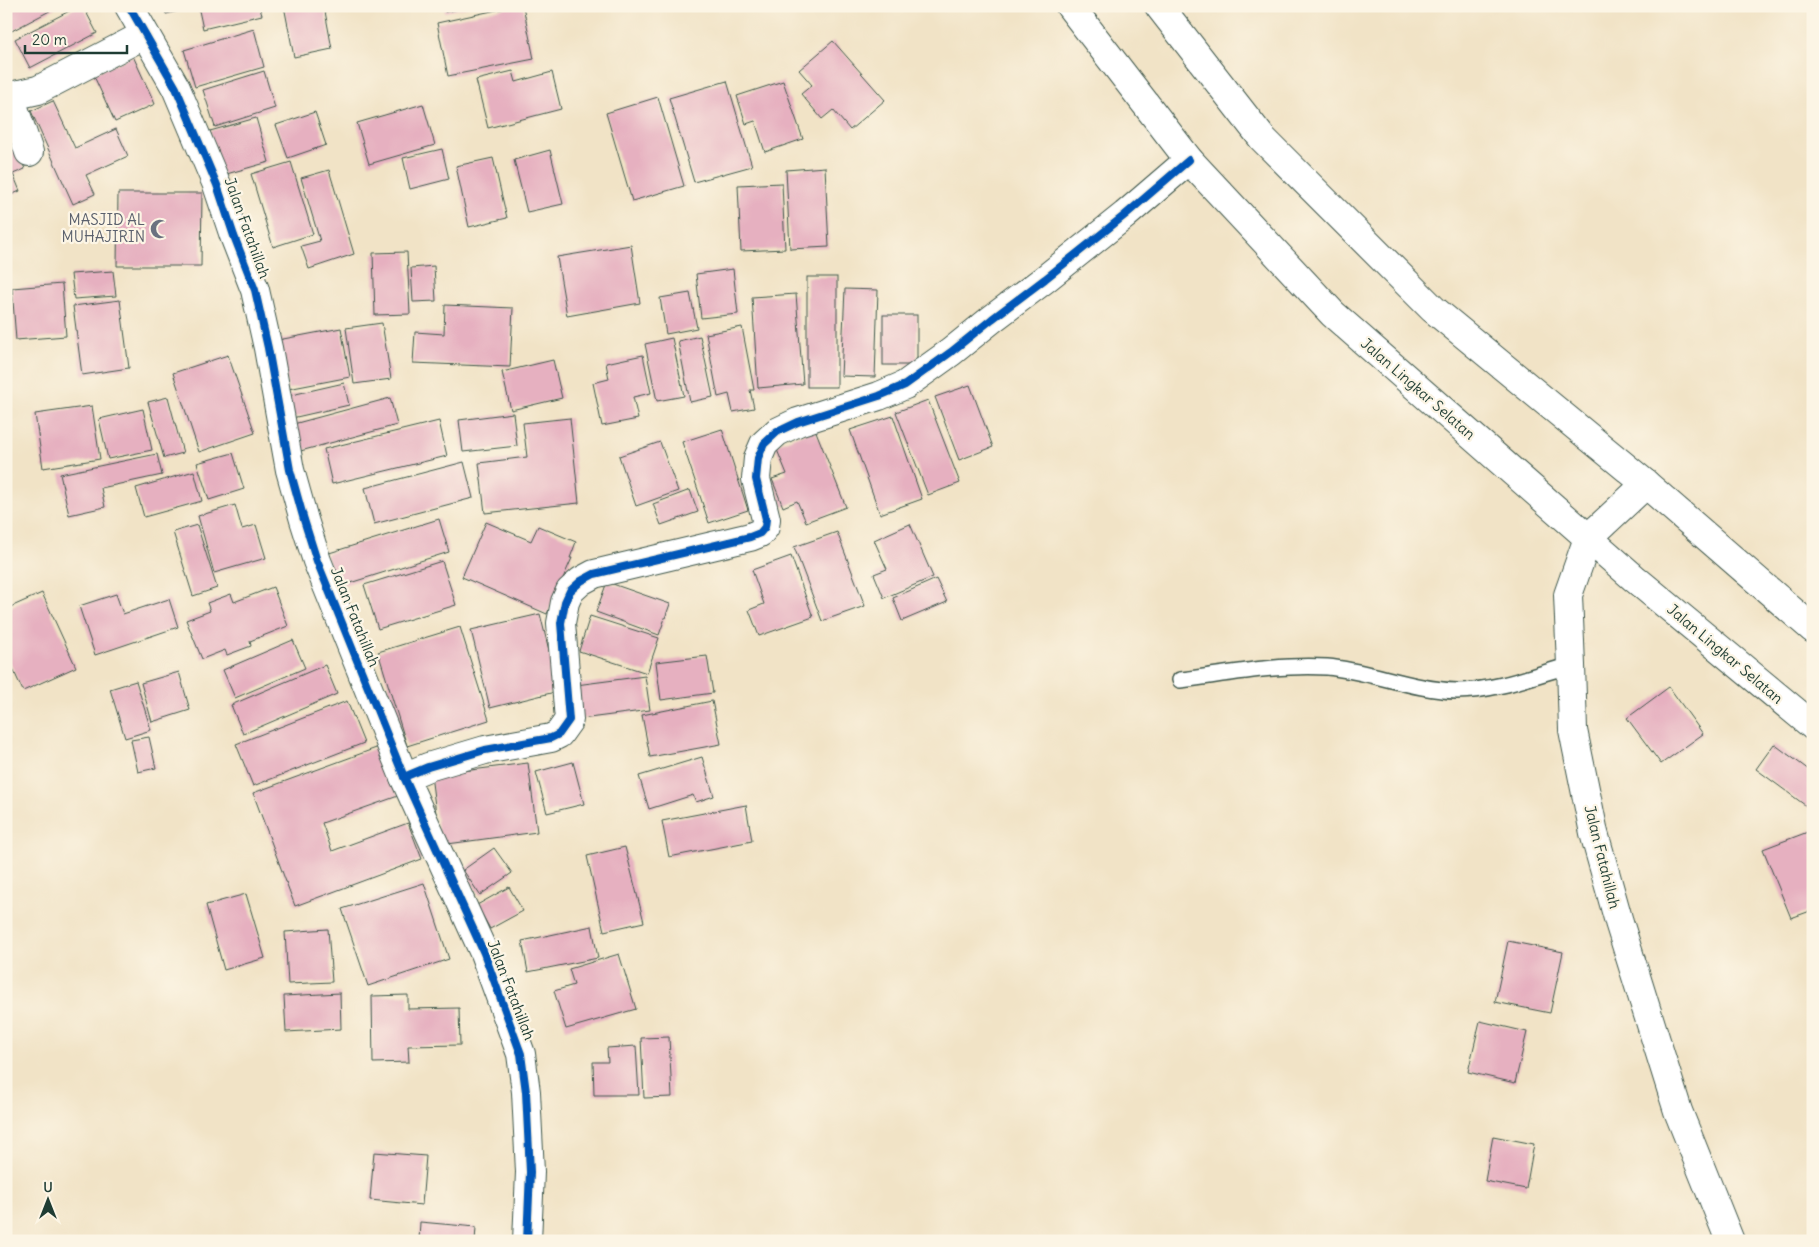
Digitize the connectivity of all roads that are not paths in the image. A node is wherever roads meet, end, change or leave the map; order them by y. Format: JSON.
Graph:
{"nodes":[{"id":1,"x":130,"y":6,"type":"edge"},
{"id":2,"x":1070,"y":6,"type":"edge"},
{"id":3,"x":1159,"y":6,"type":"edge"},
{"id":4,"x":144,"y":35,"type":"junction"},
{"id":5,"x":8,"y":96,"type":"edge"},
{"id":6,"x":29,"y":152,"type":"dead end"},
{"id":7,"x":1189,"y":160,"type":"junction"},
{"id":8,"x":1646,"y":484,"type":"junction"},
{"id":9,"x":1588,"y":538,"type":"junction"},
{"id":10,"x":1813,"y":629,"type":"edge"},
{"id":11,"x":1572,"y":665,"type":"junction"},
{"id":12,"x":1180,"y":680,"type":"dead end"},
{"id":13,"x":1813,"y":726,"type":"edge"},
{"id":14,"x":404,"y":777,"type":"junction"},
{"id":15,"x":527,"y":1241,"type":"edge"},
{"id":16,"x":1730,"y":1241,"type":"edge"}],
"edges":[{"from":1,"to":4,"type":"main road","name":"Jalan Fatahillah"},
{"from":2,"to":7,"type":"main road","name":"Jalan Lingkar Selatan"},
{"from":3,"to":8,"type":"main road"},
{"from":4,"to":5,"type":"main road"},
{"from":4,"to":14,"type":"main road","name":"Jalan Fatahillah"},
{"from":5,"to":6,"type":"main road"},
{"from":7,"to":9,"type":"main road","name":"Jalan Lingkar Selatan"},
{"from":7,"to":14,"type":"main road"},
{"from":8,"to":9,"type":"main road","name":"Jalan Fatahillah"},
{"from":8,"to":10,"type":"main road"},
{"from":9,"to":11,"type":"main road","name":"Jalan Fatahillah"},
{"from":9,"to":13,"type":"main road","name":"Jalan Lingkar Selatan"},
{"from":11,"to":12,"type":"lane"},
{"from":11,"to":16,"type":"main road","name":"Jalan Fatahillah"},
{"from":14,"to":15,"type":"main road","name":"Jalan Fatahillah"}]}
